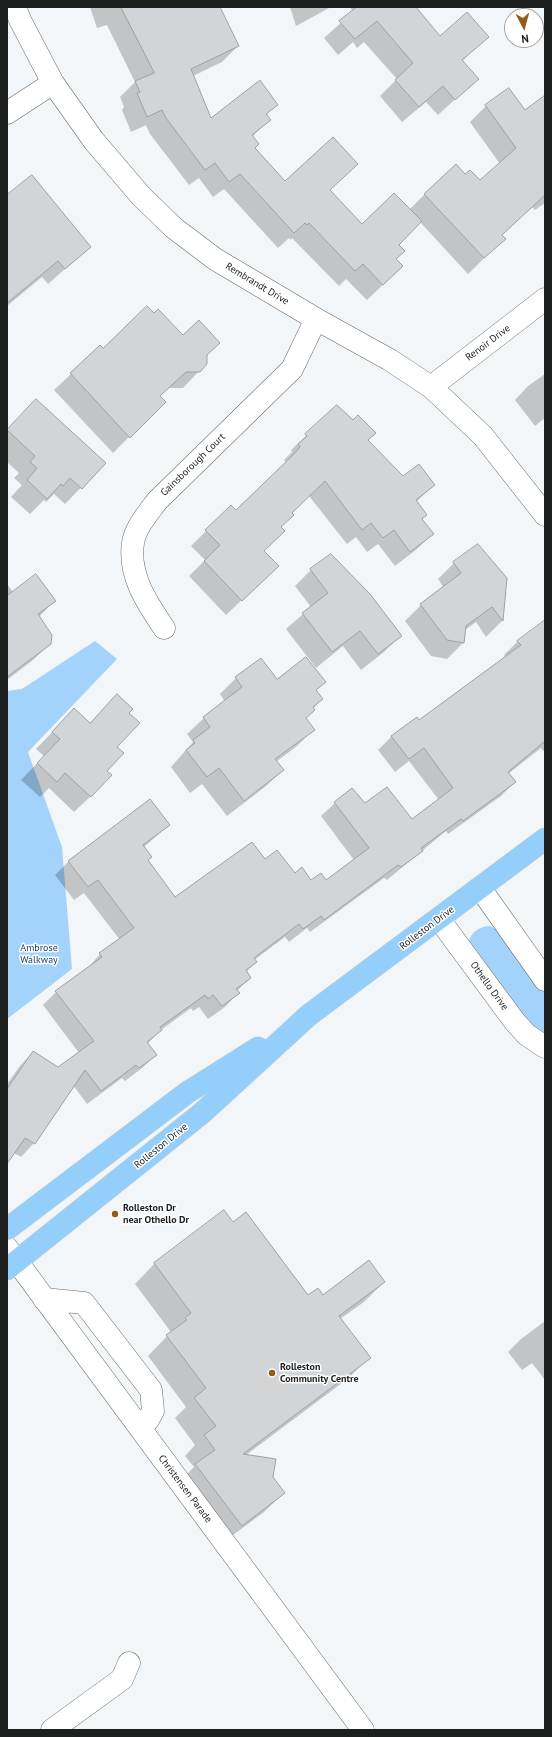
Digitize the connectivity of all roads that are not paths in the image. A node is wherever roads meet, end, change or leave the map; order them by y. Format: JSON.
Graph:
{"nodes":[{"id":1,"x":15,"y":7,"type":"edge"},
{"id":2,"x":53,"y":82,"type":"junction"},
{"id":3,"x":7,"y":113,"type":"edge"},
{"id":4,"x":545,"y":299,"type":"edge"},
{"id":5,"x":316,"y":319,"type":"junction"},
{"id":6,"x":431,"y":386,"type":"junction"},
{"id":7,"x":545,"y":515,"type":"edge"},
{"id":8,"x":164,"y":628,"type":"dead end"},
{"id":9,"x":545,"y":839,"type":"edge"},
{"id":10,"x":480,"y":888,"type":"junction"},
{"id":11,"x":439,"y":919,"type":"junction"},
{"id":12,"x":545,"y":980,"type":"edge"},
{"id":13,"x":308,"y":1016,"type":"junction"},
{"id":14,"x":545,"y":1046,"type":"edge"},
{"id":15,"x":7,"y":1229,"type":"edge"},
{"id":16,"x":10,"y":1259,"type":"edge"},
{"id":17,"x":44,"y":1299,"type":"junction"},
{"id":18,"x":140,"y":1428,"type":"junction"},
{"id":19,"x":129,"y":1663,"type":"dead end"},
{"id":20,"x":360,"y":1729,"type":"edge"},
{"id":21,"x":52,"y":1730,"type":"edge"}],
"edges":[{"from":1,"to":2,"type":"street","name":"Rembrandt Drive"},
{"from":2,"to":3,"type":"street"},
{"from":2,"to":5,"type":"street","name":"Rembrandt Drive"},
{"from":4,"to":6,"type":"street","name":"Renoir Drive"},
{"from":5,"to":6,"type":"street","name":"Rembrandt Drive"},
{"from":5,"to":8,"type":"street","name":"Gainsborough Court"},
{"from":6,"to":7,"type":"street","name":"Rembrandt Drive"},
{"from":9,"to":10,"type":"main road","name":"Rolleston Drive"},
{"from":10,"to":11,"type":"main road","name":"Rolleston Drive"},
{"from":10,"to":12,"type":"street"},
{"from":11,"to":13,"type":"main road","name":"Rolleston Drive"},
{"from":11,"to":14,"type":"street","name":"Othello Drive"},
{"from":13,"to":15,"type":"main road","name":"Rolleston Drive"},
{"from":13,"to":16,"type":"main road","name":"Rolleston Drive"},
{"from":16,"to":17,"type":"street","name":"Christensen Parade"},
{"from":17,"to":18,"type":"street","name":"Christensen Parade"},
{"from":17,"to":18,"type":"street"},
{"from":18,"to":20,"type":"street","name":"Christensen Parade"},
{"from":19,"to":21,"type":"street"}]}
